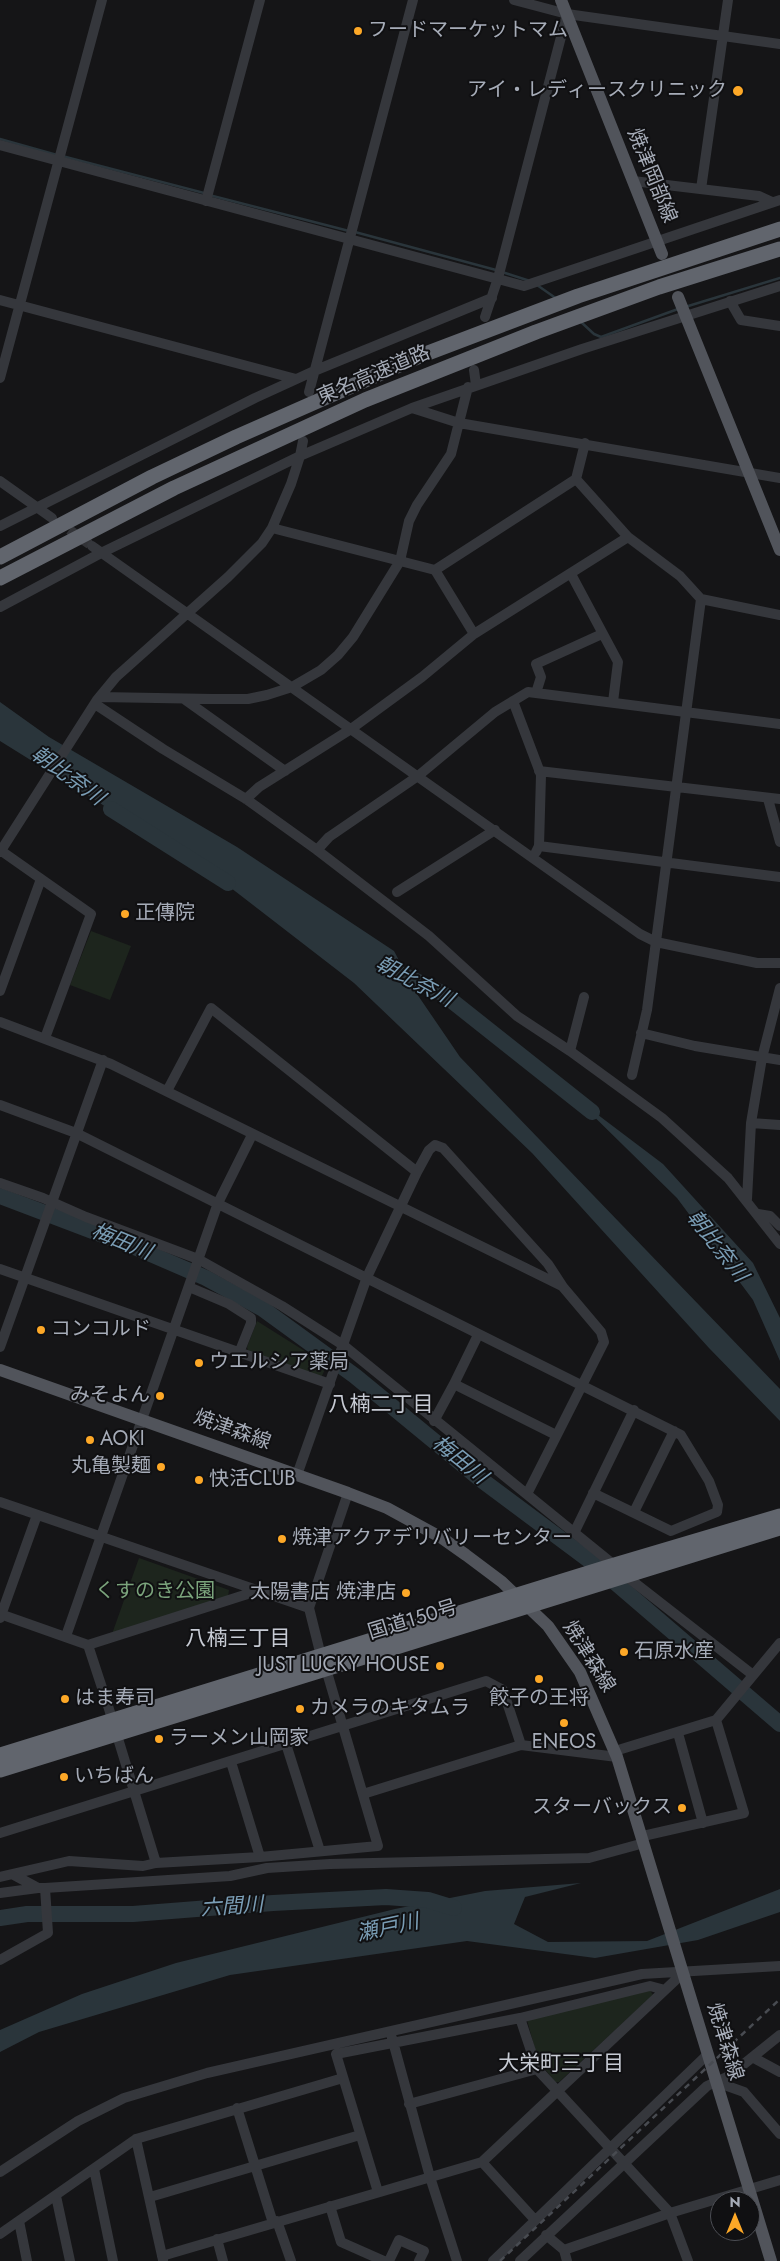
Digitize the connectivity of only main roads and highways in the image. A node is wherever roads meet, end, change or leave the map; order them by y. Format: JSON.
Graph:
{"nodes":[{"id":1,"x":561,"y":0,"type":"edge"},
{"id":2,"x":780,"y":229,"type":"edge"},
{"id":3,"x":780,"y":249,"type":"edge"},
{"id":4,"x":662,"y":254,"type":"dead end"},
{"id":5,"x":678,"y":297,"type":"dead end"},
{"id":6,"x":780,"y":550,"type":"edge"},
{"id":7,"x":0,"y":557,"type":"edge"},
{"id":8,"x":0,"y":578,"type":"edge"},
{"id":9,"x":0,"y":1370,"type":"edge"},
{"id":10,"x":780,"y":1516,"type":"edge"},
{"id":11,"x":780,"y":1528,"type":"edge"},
{"id":12,"x":755,"y":1529,"type":"junction"},
{"id":13,"x":617,"y":1571,"type":"junction"},
{"id":14,"x":516,"y":1596,"type":"junction"},
{"id":15,"x":528,"y":1606,"type":"junction"},
{"id":16,"x":324,"y":1662,"type":"junction"},
{"id":17,"x":114,"y":1727,"type":"junction"},
{"id":18,"x":0,"y":1755,"type":"edge"},
{"id":19,"x":0,"y":1770,"type":"edge"},
{"id":20,"x":771,"y":2261,"type":"edge"}],
"edges":[{"from":1,"to":4,"type":"main road","name":"焼津岡部線"},
{"from":2,"to":7,"type":"highway","name":"東名高速道路"},
{"from":3,"to":8,"type":"highway","name":"東名高速道路"},
{"from":5,"to":6,"type":"main road"},
{"from":9,"to":14,"type":"main road","name":"焼津森線"},
{"from":10,"to":12,"type":"highway","name":"国道150号"},
{"from":11,"to":12,"type":"highway","name":"国道150号"},
{"from":12,"to":13,"type":"highway","name":"国道150号"},
{"from":13,"to":14,"type":"highway","name":"国道150号"},
{"from":13,"to":15,"type":"highway","name":"国道150号"},
{"from":14,"to":15,"type":"main road","name":"焼津森線"},
{"from":14,"to":16,"type":"highway","name":"国道150号"},
{"from":15,"to":16,"type":"highway","name":"国道150号"},
{"from":15,"to":20,"type":"main road","name":"焼津森線"},
{"from":16,"to":17,"type":"highway","name":"国道150号"},
{"from":17,"to":18,"type":"highway","name":"国道150号"},
{"from":17,"to":19,"type":"highway","name":"国道150号"}]}
